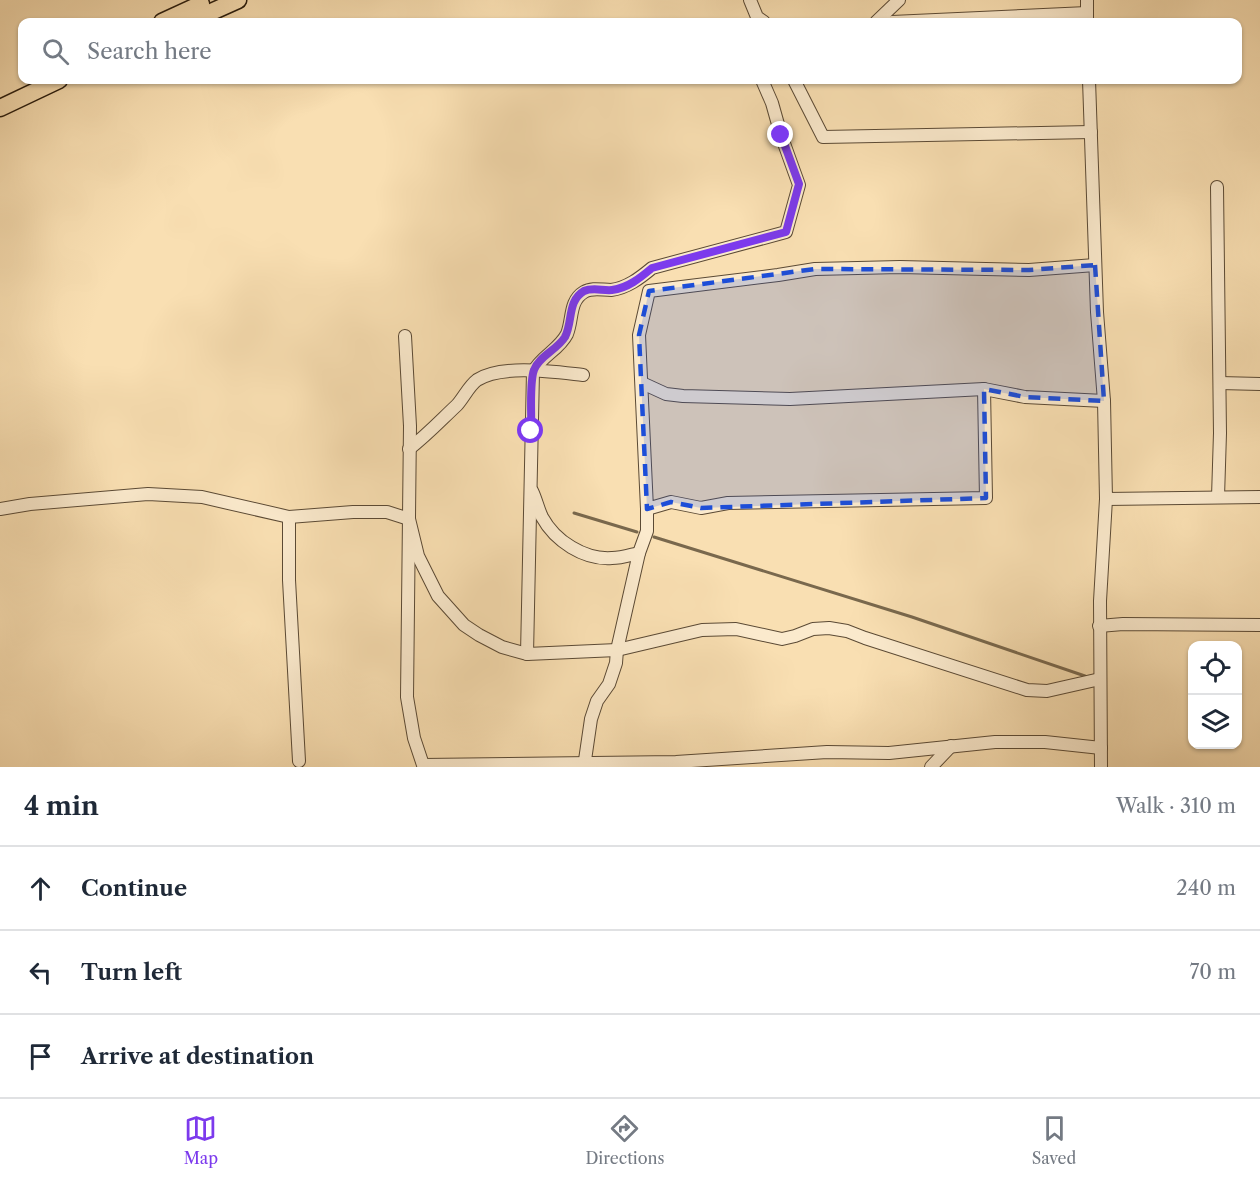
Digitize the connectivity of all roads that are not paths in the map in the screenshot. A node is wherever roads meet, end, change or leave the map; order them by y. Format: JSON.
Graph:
{"nodes":[{"id":1,"x":210,"y":0,"type":"edge"},
{"id":2,"x":238,"y":0,"type":"edge"},
{"id":3,"x":750,"y":0,"type":"edge"},
{"id":4,"x":899,"y":0,"type":"edge"},
{"id":5,"x":1087,"y":12,"type":"edge"},
{"id":6,"x":171,"y":18,"type":"edge"},
{"id":7,"x":198,"y":18,"type":"edge"},
{"id":8,"x":759,"y":18,"type":"edge"},
{"id":9,"x":880,"y":18,"type":"edge"},
{"id":10,"x":970,"y":18,"type":"edge"},
{"id":11,"x":51,"y":84,"type":"edge"},
{"id":12,"x":763,"y":84,"type":"edge"},
{"id":13,"x":796,"y":84,"type":"edge"},
{"id":14,"x":1089,"y":84,"type":"edge"},
{"id":15,"x":0,"y":108,"type":"edge"},
{"id":16,"x":1091,"y":132,"type":"junction"},
{"id":17,"x":1218,"y":187,"type":"dead end"},
{"id":18,"x":1095,"y":265,"type":"junction"},
{"id":19,"x":405,"y":336,"type":"dead end"},
{"id":20,"x":533,"y":372,"type":"junction"},
{"id":21,"x":583,"y":375,"type":"dead end"},
{"id":22,"x":642,"y":383,"type":"junction"},
{"id":23,"x":1220,"y":383,"type":"junction"},
{"id":24,"x":1260,"y":384,"type":"edge"},
{"id":25,"x":984,"y":388,"type":"junction"},
{"id":26,"x":1104,"y":401,"type":"junction"},
{"id":27,"x":409,"y":449,"type":"junction"},
{"id":28,"x":530,"y":484,"type":"junction"},
{"id":29,"x":1218,"y":497,"type":"junction"},
{"id":30,"x":1260,"y":497,"type":"edge"},
{"id":31,"x":1106,"y":499,"type":"junction"},
{"id":32,"x":647,"y":508,"type":"junction"},
{"id":33,"x":0,"y":509,"type":"edge"},
{"id":34,"x":289,"y":517,"type":"junction"},
{"id":35,"x":409,"y":519,"type":"junction"},
{"id":36,"x":639,"y":553,"type":"junction"},
{"id":37,"x":1260,"y":625,"type":"edge"},
{"id":38,"x":1099,"y":626,"type":"junction"},
{"id":39,"x":617,"y":650,"type":"junction"},
{"id":40,"x":527,"y":654,"type":"junction"},
{"id":41,"x":1100,"y":679,"type":"junction"},
{"id":42,"x":951,"y":747,"type":"junction"},
{"id":43,"x":1101,"y":748,"type":"junction"},
{"id":44,"x":299,"y":761,"type":"dead end"},
{"id":45,"x":584,"y":765,"type":"edge"},
{"id":46,"x":931,"y":767,"type":"edge"},
{"id":47,"x":1101,"y":767,"type":"edge"}],
"edges":[{"from":1,"to":6,"type":"main road"},
{"from":2,"to":7,"type":"main road"},
{"from":3,"to":8,"type":"street"},
{"from":4,"to":9,"type":"street"},
{"from":5,"to":10,"type":"street"},
{"from":11,"to":15,"type":"main road"},
{"from":12,"to":20,"type":"street"},
{"from":13,"to":16,"type":"street"},
{"from":14,"to":16,"type":"street"},
{"from":16,"to":18,"type":"street"},
{"from":17,"to":23,"type":"street"},
{"from":18,"to":22,"type":"street"},
{"from":18,"to":26,"type":"street"},
{"from":19,"to":27,"type":"street"},
{"from":20,"to":21,"type":"street"},
{"from":20,"to":27,"type":"street"},
{"from":20,"to":28,"type":"street"},
{"from":22,"to":25,"type":"street"},
{"from":22,"to":32,"type":"street"},
{"from":23,"to":24,"type":"street"},
{"from":23,"to":29,"type":"street"},
{"from":25,"to":26,"type":"street"},
{"from":25,"to":32,"type":"street"},
{"from":26,"to":31,"type":"street"},
{"from":27,"to":35,"type":"street"},
{"from":28,"to":36,"type":"street"},
{"from":28,"to":40,"type":"street"},
{"from":29,"to":30,"type":"street"},
{"from":29,"to":31,"type":"street"},
{"from":31,"to":38,"type":"street"},
{"from":32,"to":36,"type":"street"},
{"from":33,"to":34,"type":"street"},
{"from":34,"to":35,"type":"street"},
{"from":34,"to":44,"type":"street"},
{"from":35,"to":40,"type":"street"},
{"from":35,"to":45,"type":"street"},
{"from":36,"to":39,"type":"street"},
{"from":37,"to":38,"type":"street"},
{"from":38,"to":41,"type":"street"},
{"from":39,"to":40,"type":"street"},
{"from":39,"to":41,"type":"street"},
{"from":39,"to":45,"type":"street"},
{"from":41,"to":43,"type":"street"},
{"from":42,"to":43,"type":"street"},
{"from":42,"to":45,"type":"street"},
{"from":42,"to":46,"type":"street"},
{"from":43,"to":47,"type":"street"}]}
